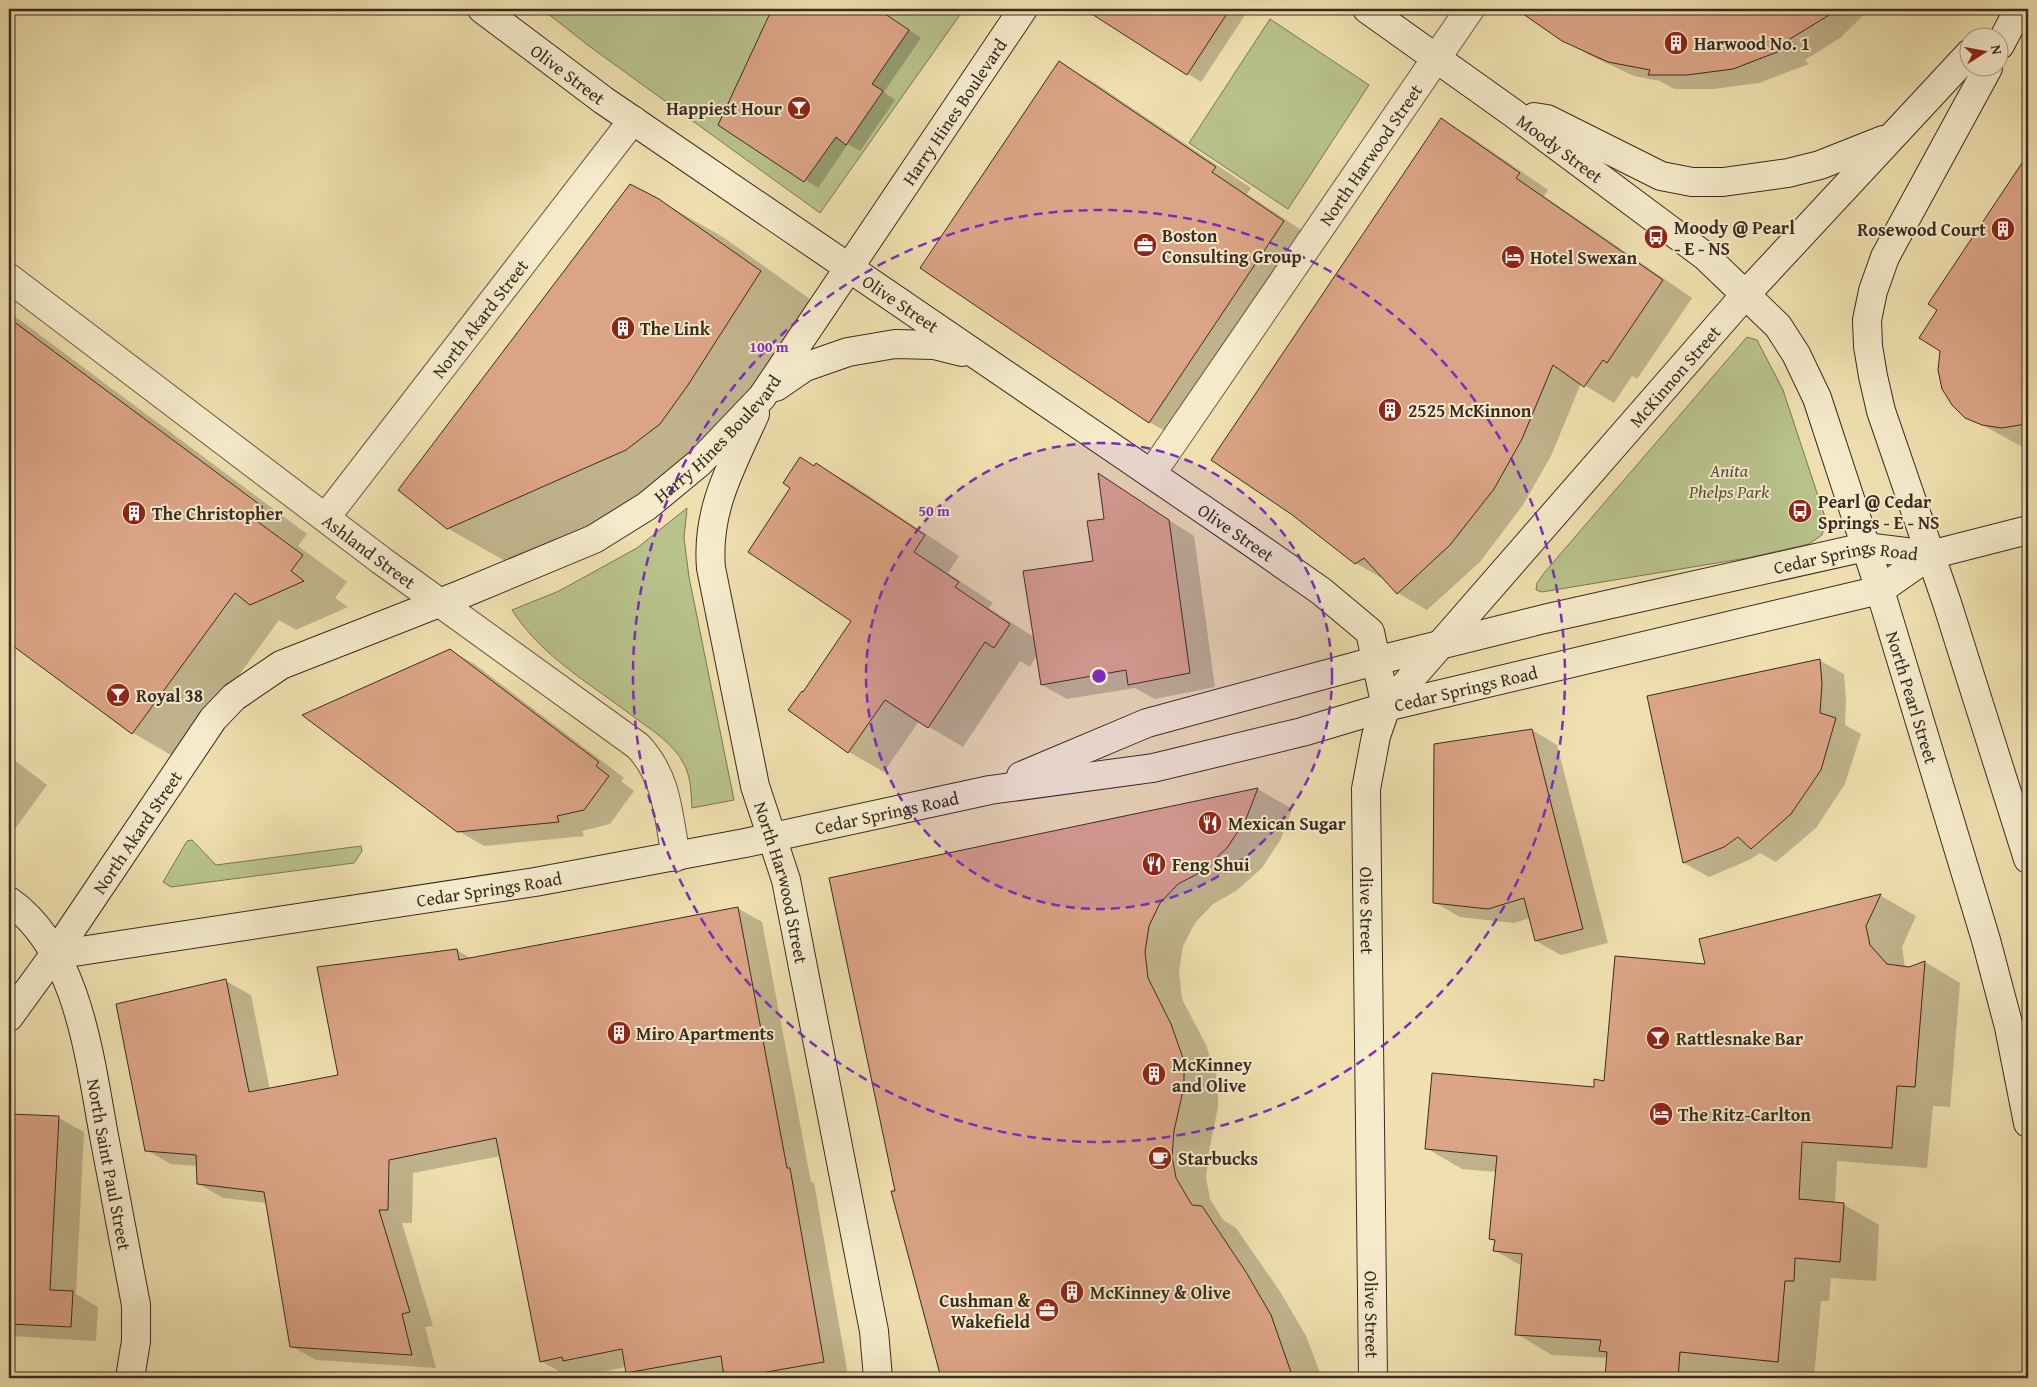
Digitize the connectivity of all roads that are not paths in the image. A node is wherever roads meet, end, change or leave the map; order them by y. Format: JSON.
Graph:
{"nodes":[{"id":1,"x":482,"y":9,"type":"edge"},
{"id":2,"x":1023,"y":9,"type":"edge"},
{"id":3,"x":1470,"y":9,"type":"edge"},
{"id":4,"x":2011,"y":9,"type":"edge"},
{"id":5,"x":2019,"y":9,"type":"edge"},
{"id":6,"x":1371,"y":10,"type":"edge"},
{"id":7,"x":1993,"y":28,"type":"edge"},
{"id":8,"x":2009,"y":28,"type":"edge"},
{"id":9,"x":1436,"y":58,"type":"junction"},
{"id":10,"x":1960,"y":64,"type":"edge"},
{"id":11,"x":1983,"y":78,"type":"edge"},
{"id":12,"x":1513,"y":113,"type":"junction"},
{"id":13,"x":633,"y":120,"type":"junction"},
{"id":14,"x":1890,"y":137,"type":"junction"},
{"id":15,"x":848,"y":268,"type":"junction"},
{"id":16,"x":9,"y":278,"type":"edge"},
{"id":17,"x":1745,"y":295,"type":"junction"},
{"id":18,"x":979,"y":356,"type":"junction"},
{"id":19,"x":762,"y":397,"type":"junction"},
{"id":20,"x":1152,"y":473,"type":"junction"},
{"id":21,"x":326,"y":517,"type":"junction"},
{"id":22,"x":2028,"y":530,"type":"edge"},
{"id":23,"x":1865,"y":547,"type":"junction"},
{"id":24,"x":1930,"y":555,"type":"junction"},
{"id":25,"x":1880,"y":590,"type":"junction"},
{"id":26,"x":439,"y":603,"type":"junction"},
{"id":27,"x":1370,"y":632,"type":"junction"},
{"id":28,"x":1442,"y":644,"type":"junction"},
{"id":29,"x":1375,"y":661,"type":"junction"},
{"id":30,"x":281,"y":665,"type":"joint"},
{"id":31,"x":1386,"y":707,"type":"junction"},
{"id":32,"x":990,"y":790,"type":"junction"},
{"id":33,"x":773,"y":837,"type":"junction"},
{"id":34,"x":676,"y":857,"type":"junction"},
{"id":35,"x":2028,"y":860,"type":"edge"},
{"id":36,"x":9,"y":902,"type":"edge"},
{"id":37,"x":54,"y":955,"type":"junction"},
{"id":38,"x":9,"y":1017,"type":"edge"},
{"id":39,"x":2028,"y":1123,"type":"edge"},
{"id":40,"x":130,"y":1378,"type":"edge"},
{"id":41,"x":878,"y":1378,"type":"edge"},
{"id":42,"x":1373,"y":1378,"type":"edge"}],
"edges":[{"from":1,"to":13,"type":"main road","name":"Olive Street"},
{"from":2,"to":15,"type":"main road","name":"Harry Hines Boulevard"},
{"from":3,"to":9,"type":"main road","name":"North Harwood Street"},
{"from":4,"to":7,"type":"main road"},
{"from":5,"to":8,"type":"main road"},
{"from":6,"to":9,"type":"main road","name":"Moody Street"},
{"from":9,"to":12,"type":"main road","name":"Moody Street"},
{"from":9,"to":20,"type":"main road","name":"North Harwood Street"},
{"from":10,"to":14,"type":"main road","name":"McKinnon Street"},
{"from":11,"to":24,"type":"main road"},
{"from":12,"to":14,"type":"main road"},
{"from":12,"to":17,"type":"main road","name":"Moody Street"},
{"from":13,"to":15,"type":"main road","name":"Olive Street"},
{"from":13,"to":21,"type":"main road","name":"North Akard Street"},
{"from":14,"to":17,"type":"main road","name":"McKinnon Street"},
{"from":15,"to":18,"type":"main road","name":"Olive Street"},
{"from":15,"to":19,"type":"main road","name":"Harry Hines Boulevard"},
{"from":16,"to":21,"type":"main road","name":"Ashland Street"},
{"from":17,"to":23,"type":"main road","name":"North Pearl Street"},
{"from":17,"to":28,"type":"main road","name":"McKinnon Street"},
{"from":18,"to":19,"type":"main road"},
{"from":18,"to":20,"type":"main road","name":"Olive Street"},
{"from":19,"to":26,"type":"main road","name":"Harry Hines Boulevard"},
{"from":19,"to":33,"type":"main road","name":"North Harwood Street"},
{"from":20,"to":27,"type":"main road","name":"Olive Street"},
{"from":21,"to":26,"type":"main road","name":"Ashland Street"},
{"from":22,"to":24,"type":"main road","name":"Cedar Springs Road"},
{"from":23,"to":24,"type":"main road","name":"Cedar Springs Road"},
{"from":23,"to":25,"type":"main road","name":"North Pearl Street"},
{"from":23,"to":28,"type":"main road","name":"Cedar Springs Road"},
{"from":24,"to":25,"type":"main road","name":"Cedar Springs Road"},
{"from":24,"to":35,"type":"main road"},
{"from":25,"to":31,"type":"main road","name":"Cedar Springs Road"},
{"from":25,"to":39,"type":"main road","name":"North Pearl Street"},
{"from":26,"to":30,"type":"main road","name":"Harry Hines Boulevard"},
{"from":26,"to":34,"type":"main road","name":"Ashland Street"},
{"from":27,"to":28,"type":"main road","name":"Cedar Springs Road"},
{"from":27,"to":29,"type":"main road"},
{"from":28,"to":29,"type":"main road","name":"Cedar Springs Road"},
{"from":28,"to":31,"type":"main road","name":"McKinnon Street"},
{"from":29,"to":31,"type":"main road"},
{"from":29,"to":32,"type":"main road","name":"Cedar Springs Road"},
{"from":30,"to":37,"type":"main road","name":"North Akard Street"},
{"from":31,"to":32,"type":"main road","name":"Cedar Springs Road"},
{"from":31,"to":42,"type":"main road","name":"Olive Street"},
{"from":32,"to":33,"type":"main road","name":"Cedar Springs Road"},
{"from":33,"to":34,"type":"main road","name":"Cedar Springs Road"},
{"from":33,"to":41,"type":"main road","name":"North Harwood Street"},
{"from":34,"to":37,"type":"main road","name":"Cedar Springs Road"},
{"from":36,"to":37,"type":"main road"},
{"from":37,"to":38,"type":"main road","name":"North Akard Street"},
{"from":37,"to":40,"type":"main road","name":"North Saint Paul Street"}]}
